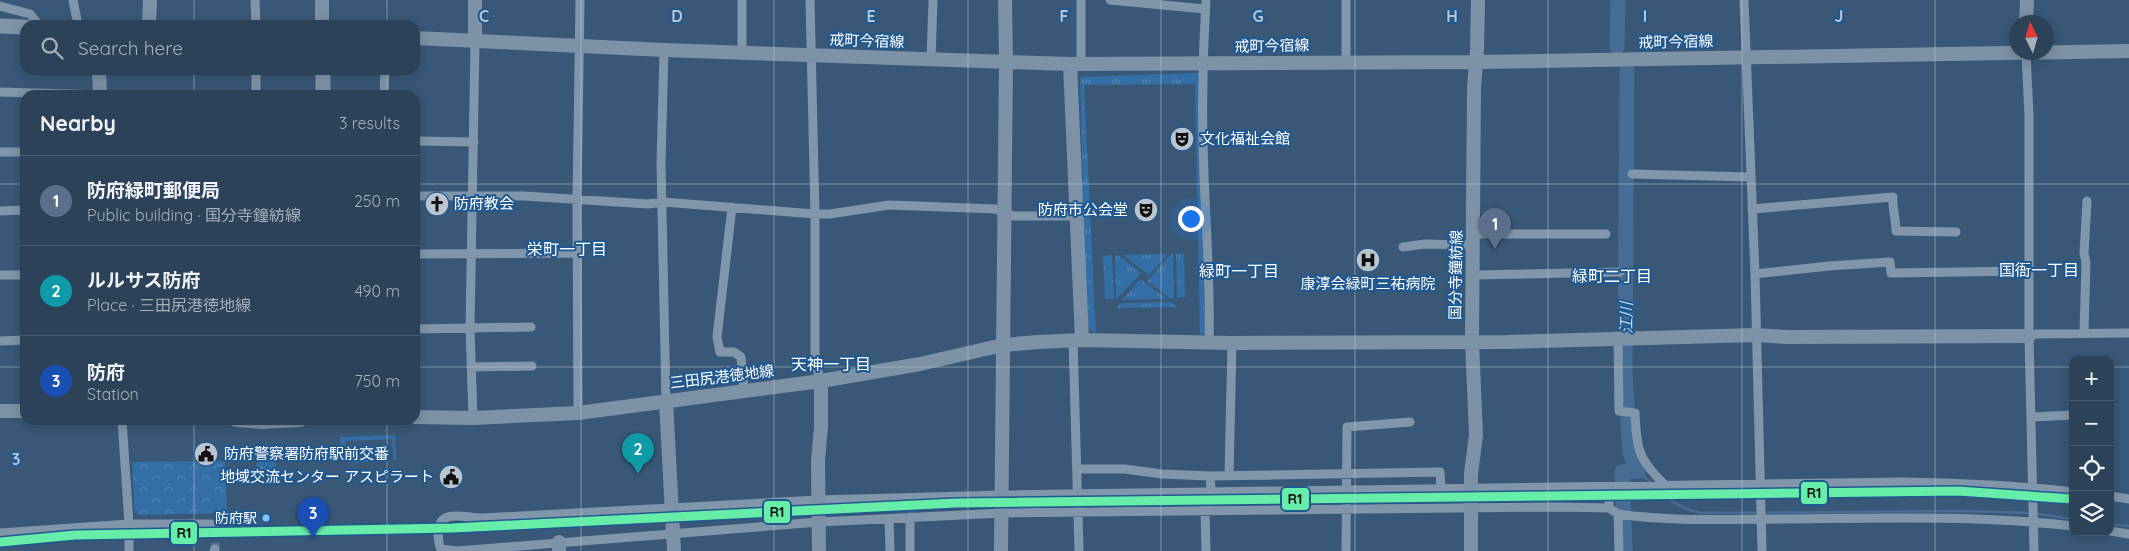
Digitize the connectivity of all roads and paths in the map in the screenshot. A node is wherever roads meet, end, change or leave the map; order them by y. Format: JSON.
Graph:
{"nodes":[{"id":1,"x":73,"y":0,"type":"edge"},
{"id":2,"x":150,"y":0,"type":"edge"},
{"id":3,"x":255,"y":0,"type":"edge"},
{"id":4,"x":322,"y":0,"type":"edge"},
{"id":5,"x":475,"y":0,"type":"edge"},
{"id":6,"x":580,"y":0,"type":"edge"},
{"id":7,"x":742,"y":0,"type":"edge"},
{"id":8,"x":810,"y":0,"type":"edge"},
{"id":9,"x":933,"y":0,"type":"edge"},
{"id":10,"x":1005,"y":0,"type":"edge"},
{"id":11,"x":1081,"y":0,"type":"edge"},
{"id":12,"x":1110,"y":0,"type":"edge"},
{"id":13,"x":1346,"y":0,"type":"edge"},
{"id":14,"x":1478,"y":0,"type":"edge"},
{"id":15,"x":1744,"y":0,"type":"edge"},
{"id":16,"x":2027,"y":0,"type":"edge"},
{"id":17,"x":1205,"y":5,"type":"edge"},
{"id":18,"x":0,"y":6,"type":"edge"},
{"id":19,"x":2026,"y":15,"type":"edge"},
{"id":20,"x":35,"y":20,"type":"edge"},
{"id":21,"x":77,"y":20,"type":"edge"},
{"id":22,"x":149,"y":20,"type":"edge"},
{"id":23,"x":256,"y":20,"type":"edge"},
{"id":24,"x":322,"y":20,"type":"edge"},
{"id":25,"x":0,"y":26,"type":"edge"},
{"id":26,"x":20,"y":27,"type":"edge"},
{"id":27,"x":420,"y":38,"type":"edge"},
{"id":28,"x":476,"y":42,"type":"junction"},
{"id":29,"x":580,"y":46,"type":"junction"},
{"id":30,"x":664,"y":50,"type":"junction"},
{"id":31,"x":2129,"y":51,"type":"edge"},
{"id":32,"x":2054,"y":52,"type":"edge"},
{"id":33,"x":742,"y":53,"type":"junction"},
{"id":34,"x":2009,"y":53,"type":"edge"},
{"id":35,"x":811,"y":56,"type":"junction"},
{"id":36,"x":1746,"y":57,"type":"junction"},
{"id":37,"x":931,"y":59,"type":"junction"},
{"id":38,"x":2026,"y":60,"type":"edge"},
{"id":39,"x":1346,"y":61,"type":"junction"},
{"id":40,"x":1006,"y":62,"type":"junction"},
{"id":41,"x":1203,"y":62,"type":"junction"},
{"id":42,"x":1476,"y":62,"type":"junction"},
{"id":43,"x":1075,"y":64,"type":"junction"},
{"id":44,"x":99,"y":75,"type":"edge"},
{"id":45,"x":256,"y":75,"type":"edge"},
{"id":46,"x":323,"y":75,"type":"edge"},
{"id":47,"x":385,"y":75,"type":"edge"},
{"id":48,"x":100,"y":90,"type":"edge"},
{"id":49,"x":256,"y":90,"type":"edge"},
{"id":50,"x":323,"y":90,"type":"edge"},
{"id":51,"x":384,"y":90,"type":"edge"},
{"id":52,"x":0,"y":92,"type":"edge"},
{"id":53,"x":20,"y":93,"type":"edge"},
{"id":54,"x":420,"y":141,"type":"edge"},
{"id":55,"x":474,"y":142,"type":"junction"},
{"id":56,"x":0,"y":152,"type":"edge"},
{"id":57,"x":20,"y":152,"type":"edge"},
{"id":58,"x":1632,"y":174,"type":"dead end"},
{"id":59,"x":1750,"y":177,"type":"junction"},
{"id":60,"x":420,"y":196,"type":"edge"},
{"id":61,"x":472,"y":196,"type":"junction"},
{"id":62,"x":577,"y":199,"type":"junction"},
{"id":63,"x":2087,"y":201,"type":"dead end"},
{"id":64,"x":663,"y":202,"type":"junction"},
{"id":65,"x":732,"y":207,"type":"junction"},
{"id":66,"x":1752,"y":209,"type":"junction"},
{"id":67,"x":20,"y":210,"type":"edge"},
{"id":68,"x":0,"y":211,"type":"edge"},
{"id":69,"x":1005,"y":212,"type":"junction"},
{"id":70,"x":815,"y":214,"type":"junction"},
{"id":71,"x":1077,"y":216,"type":"junction"},
{"id":72,"x":1956,"y":232,"type":"dead end"},
{"id":73,"x":1606,"y":234,"type":"dead end"},
{"id":74,"x":1473,"y":239,"type":"junction"},
{"id":75,"x":1403,"y":247,"type":"dead end"},
{"id":76,"x":578,"y":253,"type":"junction"},
{"id":77,"x":420,"y":254,"type":"edge"},
{"id":78,"x":471,"y":254,"type":"junction"},
{"id":79,"x":2030,"y":271,"type":"junction"},
{"id":80,"x":1620,"y":272,"type":"dead end"},
{"id":81,"x":1473,"y":274,"type":"junction"},
{"id":82,"x":1754,"y":274,"type":"junction"},
{"id":83,"x":0,"y":275,"type":"edge"},
{"id":84,"x":20,"y":275,"type":"edge"},
{"id":85,"x":530,"y":327,"type":"dead end"},
{"id":86,"x":470,"y":328,"type":"junction"},
{"id":87,"x":420,"y":329,"type":"edge"},
{"id":88,"x":2084,"y":333,"type":"junction"},
{"id":89,"x":2129,"y":333,"type":"edge"},
{"id":90,"x":1755,"y":335,"type":"junction"},
{"id":91,"x":2030,"y":336,"type":"junction"},
{"id":92,"x":1618,"y":339,"type":"junction"},
{"id":93,"x":0,"y":340,"type":"edge"},
{"id":94,"x":20,"y":340,"type":"edge"},
{"id":95,"x":1077,"y":340,"type":"junction"},
{"id":96,"x":1472,"y":341,"type":"junction"},
{"id":97,"x":1209,"y":342,"type":"junction"},
{"id":98,"x":1232,"y":343,"type":"junction"},
{"id":99,"x":1003,"y":344,"type":"junction"},
{"id":100,"x":532,"y":366,"type":"dead end"},
{"id":101,"x":470,"y":368,"type":"junction"},
{"id":102,"x":821,"y":381,"type":"junction"},
{"id":103,"x":744,"y":391,"type":"junction"},
{"id":104,"x":666,"y":401,"type":"junction"},
{"id":105,"x":0,"y":411,"type":"edge"},
{"id":106,"x":20,"y":411,"type":"edge"},
{"id":107,"x":578,"y":412,"type":"junction"},
{"id":108,"x":2069,"y":415,"type":"edge"},
{"id":109,"x":2032,"y":417,"type":"junction"},
{"id":110,"x":420,"y":418,"type":"edge"},
{"id":111,"x":474,"y":418,"type":"junction"},
{"id":112,"x":1410,"y":422,"type":"dead end"},
{"id":113,"x":122,"y":425,"type":"edge"},
{"id":114,"x":1077,"y":469,"type":"junction"},
{"id":115,"x":1346,"y":472,"type":"junction"},
{"id":116,"x":1210,"y":476,"type":"junction"},
{"id":117,"x":1229,"y":476,"type":"junction"},
{"id":118,"x":1760,"y":484,"type":"junction"},
{"id":119,"x":1666,"y":486,"type":"junction"},
{"id":120,"x":1609,"y":487,"type":"junction"},
{"id":121,"x":2034,"y":487,"type":"junction"},
{"id":122,"x":1441,"y":488,"type":"junction"},
{"id":123,"x":1471,"y":488,"type":"junction"},
{"id":124,"x":1345,"y":489,"type":"junction"},
{"id":125,"x":1211,"y":491,"type":"junction"},
{"id":126,"x":2069,"y":491,"type":"edge"},
{"id":127,"x":1079,"y":494,"type":"junction"},
{"id":128,"x":1003,"y":495,"type":"junction"},
{"id":129,"x":2114,"y":497,"type":"edge"},
{"id":130,"x":819,"y":500,"type":"junction"},
{"id":131,"x":2129,"y":500,"type":"edge"},
{"id":132,"x":1471,"y":507,"type":"junction"},
{"id":133,"x":673,"y":508,"type":"junction"},
{"id":134,"x":1609,"y":508,"type":"junction"},
{"id":135,"x":1345,"y":509,"type":"junction"},
{"id":136,"x":1206,"y":510,"type":"junction"},
{"id":137,"x":1002,"y":513,"type":"junction"},
{"id":138,"x":1078,"y":513,"type":"junction"},
{"id":139,"x":1618,"y":514,"type":"junction"},
{"id":140,"x":910,"y":518,"type":"junction"},
{"id":141,"x":889,"y":519,"type":"junction"},
{"id":142,"x":1761,"y":519,"type":"junction"},
{"id":143,"x":819,"y":522,"type":"junction"},
{"id":144,"x":2034,"y":522,"type":"junction"},
{"id":145,"x":129,"y":524,"type":"junction"},
{"id":146,"x":2069,"y":526,"type":"edge"},
{"id":147,"x":215,"y":529,"type":"dead end"},
{"id":148,"x":2114,"y":532,"type":"edge"},
{"id":149,"x":0,"y":533,"type":"edge"},
{"id":150,"x":673,"y":534,"type":"junction"},
{"id":151,"x":2129,"y":534,"type":"edge"},
{"id":152,"x":559,"y":547,"type":"edge"},
{"id":153,"x":129,"y":551,"type":"edge"},
{"id":154,"x":674,"y":551,"type":"edge"},
{"id":155,"x":819,"y":551,"type":"edge"},
{"id":156,"x":890,"y":551,"type":"edge"},
{"id":157,"x":910,"y":551,"type":"edge"},
{"id":158,"x":1001,"y":551,"type":"edge"},
{"id":159,"x":1079,"y":551,"type":"edge"},
{"id":160,"x":1206,"y":551,"type":"edge"},
{"id":161,"x":1346,"y":551,"type":"edge"},
{"id":162,"x":1471,"y":551,"type":"edge"},
{"id":163,"x":1620,"y":551,"type":"edge"},
{"id":164,"x":1762,"y":551,"type":"edge"},
{"id":165,"x":2034,"y":551,"type":"edge"}],
"edges":[{"from":1,"to":21,"type":"street"},
{"from":2,"to":22,"type":"street"},
{"from":3,"to":23,"type":"street"},
{"from":4,"to":24,"type":"street"},
{"from":5,"to":28,"type":"street"},
{"from":6,"to":29,"type":"street"},
{"from":7,"to":33,"type":"street"},
{"from":8,"to":35,"type":"street"},
{"from":9,"to":37,"type":"street"},
{"from":10,"to":40,"type":"street"},
{"from":11,"to":43,"type":"street"},
{"from":12,"to":17,"type":"street"},
{"from":13,"to":39,"type":"street"},
{"from":14,"to":42,"type":"street","name":"国分寺鐘紡線"},
{"from":15,"to":36,"type":"street"},
{"from":16,"to":19,"type":"street"},
{"from":17,"to":41,"type":"street"},
{"from":18,"to":20,"type":"street"},
{"from":25,"to":26,"type":"main road"},
{"from":27,"to":28,"type":"street","name":"戒町今宿線"},
{"from":28,"to":29,"type":"street","name":"戒町今宿線"},
{"from":28,"to":55,"type":"street"},
{"from":29,"to":30,"type":"street","name":"戒町今宿線"},
{"from":29,"to":62,"type":"street"},
{"from":30,"to":33,"type":"street","name":"戒町今宿線"},
{"from":30,"to":64,"type":"street"},
{"from":31,"to":32,"type":"street","name":"戒町今宿線"},
{"from":33,"to":35,"type":"street","name":"戒町今宿線"},
{"from":34,"to":36,"type":"street","name":"戒町今宿線"},
{"from":35,"to":37,"type":"street","name":"戒町今宿線"},
{"from":35,"to":70,"type":"street"},
{"from":36,"to":42,"type":"street","name":"戒町今宿線"},
{"from":36,"to":59,"type":"street"},
{"from":37,"to":40,"type":"street","name":"戒町今宿線"},
{"from":38,"to":79,"type":"street"},
{"from":39,"to":41,"type":"street","name":"戒町今宿線"},
{"from":39,"to":42,"type":"street","name":"戒町今宿線"},
{"from":40,"to":43,"type":"street","name":"戒町今宿線"},
{"from":40,"to":69,"type":"street"},
{"from":41,"to":43,"type":"street","name":"戒町今宿線"},
{"from":41,"to":97,"type":"street"},
{"from":42,"to":74,"type":"street","name":"国分寺鐘紡線"},
{"from":43,"to":71,"type":"street"},
{"from":44,"to":48,"type":"street"},
{"from":45,"to":49,"type":"street"},
{"from":46,"to":50,"type":"main road"},
{"from":47,"to":51,"type":"street"},
{"from":52,"to":53,"type":"street"},
{"from":54,"to":55,"type":"street"},
{"from":55,"to":61,"type":"street"},
{"from":56,"to":57,"type":"street"},
{"from":58,"to":59,"type":"street"},
{"from":59,"to":66,"type":"street"},
{"from":60,"to":61,"type":"street"},
{"from":61,"to":62,"type":"street"},
{"from":61,"to":78,"type":"street"},
{"from":62,"to":64,"type":"street"},
{"from":62,"to":76,"type":"street"},
{"from":63,"to":88,"type":"street"},
{"from":64,"to":65,"type":"street"},
{"from":64,"to":104,"type":"street"},
{"from":65,"to":70,"type":"street"},
{"from":65,"to":103,"type":"street"},
{"from":66,"to":72,"type":"street"},
{"from":66,"to":82,"type":"street"},
{"from":67,"to":68,"type":"street"},
{"from":69,"to":70,"type":"street"},
{"from":69,"to":71,"type":"street"},
{"from":69,"to":99,"type":"street"},
{"from":70,"to":102,"type":"street"},
{"from":71,"to":95,"type":"street"},
{"from":73,"to":74,"type":"street"},
{"from":74,"to":75,"type":"street"},
{"from":74,"to":81,"type":"street","name":"国分寺鐘紡線"},
{"from":76,"to":78,"type":"street"},
{"from":76,"to":107,"type":"street"},
{"from":77,"to":78,"type":"street"},
{"from":78,"to":86,"type":"street"},
{"from":79,"to":82,"type":"street"},
{"from":79,"to":91,"type":"street"},
{"from":80,"to":81,"type":"street"},
{"from":81,"to":96,"type":"street","name":"国分寺鐘紡線"},
{"from":82,"to":90,"type":"street"},
{"from":83,"to":84,"type":"street"},
{"from":85,"to":86,"type":"street"},
{"from":86,"to":87,"type":"street"},
{"from":86,"to":101,"type":"street"},
{"from":88,"to":89,"type":"street"},
{"from":88,"to":91,"type":"street"},
{"from":90,"to":91,"type":"street","name":"三田尻港徳地線"},
{"from":90,"to":92,"type":"street","name":"三田尻港徳地線"},
{"from":90,"to":118,"type":"street"},
{"from":91,"to":109,"type":"street"},
{"from":92,"to":96,"type":"street","name":"三田尻港徳地線"},
{"from":92,"to":119,"type":"street"},
{"from":93,"to":94,"type":"street"},
{"from":95,"to":97,"type":"street","name":"三田尻港徳地線"},
{"from":95,"to":99,"type":"street","name":"三田尻港徳地線"},
{"from":95,"to":114,"type":"street"},
{"from":96,"to":98,"type":"street","name":"三田尻港徳地線"},
{"from":96,"to":123,"type":"street","name":"国分寺鐘紡線"},
{"from":97,"to":98,"type":"street","name":"三田尻港徳地線"},
{"from":98,"to":117,"type":"street"},
{"from":99,"to":102,"type":"street","name":"三田尻港徳地線"},
{"from":99,"to":128,"type":"street"},
{"from":100,"to":101,"type":"street"},
{"from":101,"to":111,"type":"street"},
{"from":102,"to":103,"type":"street","name":"三田尻港徳地線"},
{"from":102,"to":130,"type":"street"},
{"from":103,"to":104,"type":"street","name":"三田尻港徳地線"},
{"from":104,"to":107,"type":"street","name":"三田尻港徳地線"},
{"from":104,"to":133,"type":"street"},
{"from":105,"to":106,"type":"street"},
{"from":107,"to":111,"type":"street","name":"三田尻港徳地線"},
{"from":108,"to":109,"type":"street"},
{"from":109,"to":121,"type":"street"},
{"from":110,"to":111,"type":"street","name":"三田尻港徳地線"},
{"from":112,"to":115,"type":"street"},
{"from":113,"to":145,"type":"street"},
{"from":114,"to":116,"type":"street"},
{"from":114,"to":127,"type":"street"},
{"from":115,"to":117,"type":"street"},
{"from":115,"to":122,"type":"street"},
{"from":115,"to":124,"type":"street"},
{"from":116,"to":117,"type":"street"},
{"from":116,"to":125,"type":"street"},
{"from":118,"to":119,"type":"street"},
{"from":118,"to":121,"type":"street"},
{"from":118,"to":142,"type":"street"},
{"from":119,"to":120,"type":"street"},
{"from":120,"to":123,"type":"street"},
{"from":120,"to":134,"type":"street"},
{"from":121,"to":126,"type":"street"},
{"from":121,"to":144,"type":"street"},
{"from":122,"to":123,"type":"street"},
{"from":122,"to":124,"type":"street"},
{"from":123,"to":132,"type":"street","name":"国分寺鐘紡線"},
{"from":124,"to":125,"type":"street"},
{"from":124,"to":135,"type":"street"},
{"from":125,"to":127,"type":"street"},
{"from":125,"to":136,"type":"street"},
{"from":127,"to":128,"type":"street"},
{"from":127,"to":138,"type":"street"},
{"from":128,"to":130,"type":"street"},
{"from":128,"to":137,"type":"street"},
{"from":129,"to":131,"type":"street"},
{"from":130,"to":133,"type":"street"},
{"from":130,"to":143,"type":"street"},
{"from":132,"to":134,"type":"street"},
{"from":132,"to":135,"type":"street"},
{"from":132,"to":162,"type":"street","name":"国分寺鐘紡線"},
{"from":133,"to":150,"type":"street"},
{"from":133,"to":152,"type":"street"},
{"from":134,"to":139,"type":"street"},
{"from":135,"to":136,"type":"street"},
{"from":135,"to":161,"type":"street"},
{"from":136,"to":138,"type":"street"},
{"from":136,"to":160,"type":"street"},
{"from":137,"to":138,"type":"street"},
{"from":137,"to":140,"type":"street"},
{"from":137,"to":158,"type":"street"},
{"from":138,"to":159,"type":"street"},
{"from":139,"to":142,"type":"street"},
{"from":139,"to":163,"type":"street"},
{"from":140,"to":141,"type":"street"},
{"from":140,"to":157,"type":"street"},
{"from":141,"to":143,"type":"street"},
{"from":141,"to":156,"type":"street"},
{"from":142,"to":144,"type":"street"},
{"from":142,"to":164,"type":"street"},
{"from":143,"to":150,"type":"street"},
{"from":143,"to":155,"type":"street"},
{"from":144,"to":146,"type":"street"},
{"from":144,"to":165,"type":"street"},
{"from":145,"to":147,"type":"street"},
{"from":145,"to":149,"type":"street"},
{"from":145,"to":153,"type":"street"},
{"from":148,"to":151,"type":"street"},
{"from":150,"to":152,"type":"street"},
{"from":150,"to":154,"type":"street"}]}
